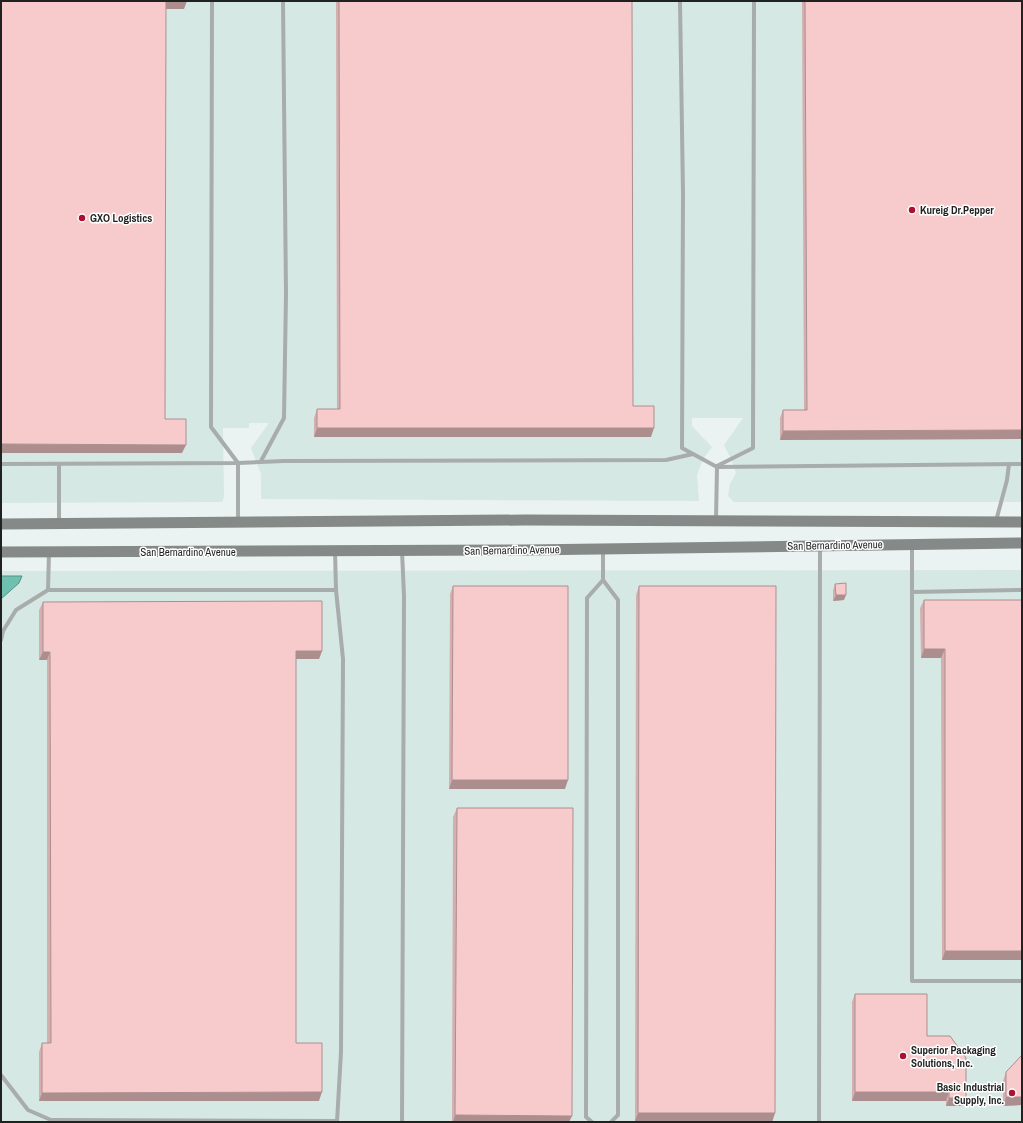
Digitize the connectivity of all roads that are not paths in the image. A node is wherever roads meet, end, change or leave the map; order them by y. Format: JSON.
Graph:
{"nodes":[{"id":1,"x":212,"y":1,"type":"edge"},
{"id":2,"x":283,"y":1,"type":"edge"},
{"id":3,"x":680,"y":1,"type":"edge"},
{"id":4,"x":754,"y":1,"type":"edge"},
{"id":5,"x":693,"y":454,"type":"junction"},
{"id":6,"x":261,"y":461,"type":"junction"},
{"id":7,"x":238,"y":463,"type":"junction"},
{"id":8,"x":1,"y":464,"type":"edge"},
{"id":9,"x":59,"y":464,"type":"junction"},
{"id":10,"x":1009,"y":464,"type":"junction"},
{"id":11,"x":1022,"y":464,"type":"edge"},
{"id":12,"x":717,"y":467,"type":"junction"},
{"id":13,"x":716,"y":520,"type":"junction"},
{"id":14,"x":238,"y":522,"type":"junction"},
{"id":15,"x":996,"y":522,"type":"junction"},
{"id":16,"x":1022,"y":522,"type":"edge"},
{"id":17,"x":59,"y":523,"type":"junction"},
{"id":18,"x":1,"y":524,"type":"edge"},
{"id":19,"x":1022,"y":543,"type":"edge"},
{"id":20,"x":912,"y":544,"type":"junction"},
{"id":21,"x":820,"y":545,"type":"junction"},
{"id":22,"x":602,"y":548,"type":"junction"},
{"id":23,"x":335,"y":551,"type":"junction"},
{"id":24,"x":402,"y":551,"type":"junction"},
{"id":25,"x":1,"y":552,"type":"edge"},
{"id":26,"x":49,"y":552,"type":"junction"},
{"id":27,"x":602,"y":580,"type":"junction"},
{"id":28,"x":48,"y":590,"type":"junction"},
{"id":29,"x":336,"y":590,"type":"junction"},
{"id":30,"x":1022,"y":590,"type":"edge"},
{"id":31,"x":912,"y":592,"type":"junction"},
{"id":32,"x":1,"y":640,"type":"edge"},
{"id":33,"x":1022,"y":981,"type":"edge"},
{"id":34,"x":1,"y":1075,"type":"edge"},
{"id":35,"x":51,"y":1121,"type":"edge"},
{"id":36,"x":337,"y":1121,"type":"edge"},
{"id":37,"x":402,"y":1122,"type":"edge"},
{"id":38,"x":592,"y":1122,"type":"edge"},
{"id":39,"x":611,"y":1122,"type":"edge"},
{"id":40,"x":819,"y":1122,"type":"edge"}],
"edges":[{"from":1,"to":7,"type":"lane"},
{"from":2,"to":6,"type":"lane"},
{"from":3,"to":5,"type":"lane"},
{"from":4,"to":12,"type":"lane"},
{"from":5,"to":6,"type":"lane"},
{"from":5,"to":12,"type":"lane"},
{"from":6,"to":7,"type":"lane"},
{"from":7,"to":9,"type":"lane"},
{"from":7,"to":14,"type":"lane"},
{"from":8,"to":9,"type":"lane"},
{"from":9,"to":17,"type":"lane"},
{"from":10,"to":11,"type":"lane"},
{"from":10,"to":12,"type":"lane"},
{"from":10,"to":15,"type":"lane"},
{"from":12,"to":13,"type":"lane"},
{"from":13,"to":14,"type":"main road","name":"San Bernardino Avenue"},
{"from":13,"to":15,"type":"main road","name":"San Bernardino Avenue"},
{"from":14,"to":17,"type":"main road","name":"San Bernardino Avenue"},
{"from":15,"to":16,"type":"main road","name":"San Bernardino Avenue"},
{"from":17,"to":18,"type":"main road","name":"San Bernardino Avenue"},
{"from":19,"to":20,"type":"main road","name":"San Bernardino Avenue"},
{"from":20,"to":21,"type":"main road","name":"San Bernardino Avenue"},
{"from":20,"to":31,"type":"lane"},
{"from":21,"to":22,"type":"main road","name":"San Bernardino Avenue"},
{"from":21,"to":40,"type":"lane"},
{"from":22,"to":24,"type":"main road","name":"San Bernardino Avenue"},
{"from":22,"to":27,"type":"lane"},
{"from":23,"to":24,"type":"main road","name":"San Bernardino Avenue"},
{"from":23,"to":26,"type":"main road","name":"San Bernardino Avenue"},
{"from":23,"to":29,"type":"lane"},
{"from":24,"to":37,"type":"lane"},
{"from":25,"to":26,"type":"main road","name":"San Bernardino Avenue"},
{"from":26,"to":28,"type":"lane"},
{"from":27,"to":38,"type":"lane"},
{"from":27,"to":39,"type":"lane"},
{"from":28,"to":29,"type":"lane"},
{"from":28,"to":32,"type":"lane"},
{"from":29,"to":36,"type":"lane"},
{"from":30,"to":31,"type":"lane"},
{"from":31,"to":33,"type":"lane"},
{"from":34,"to":35,"type":"lane"},
{"from":35,"to":36,"type":"lane"}]}
